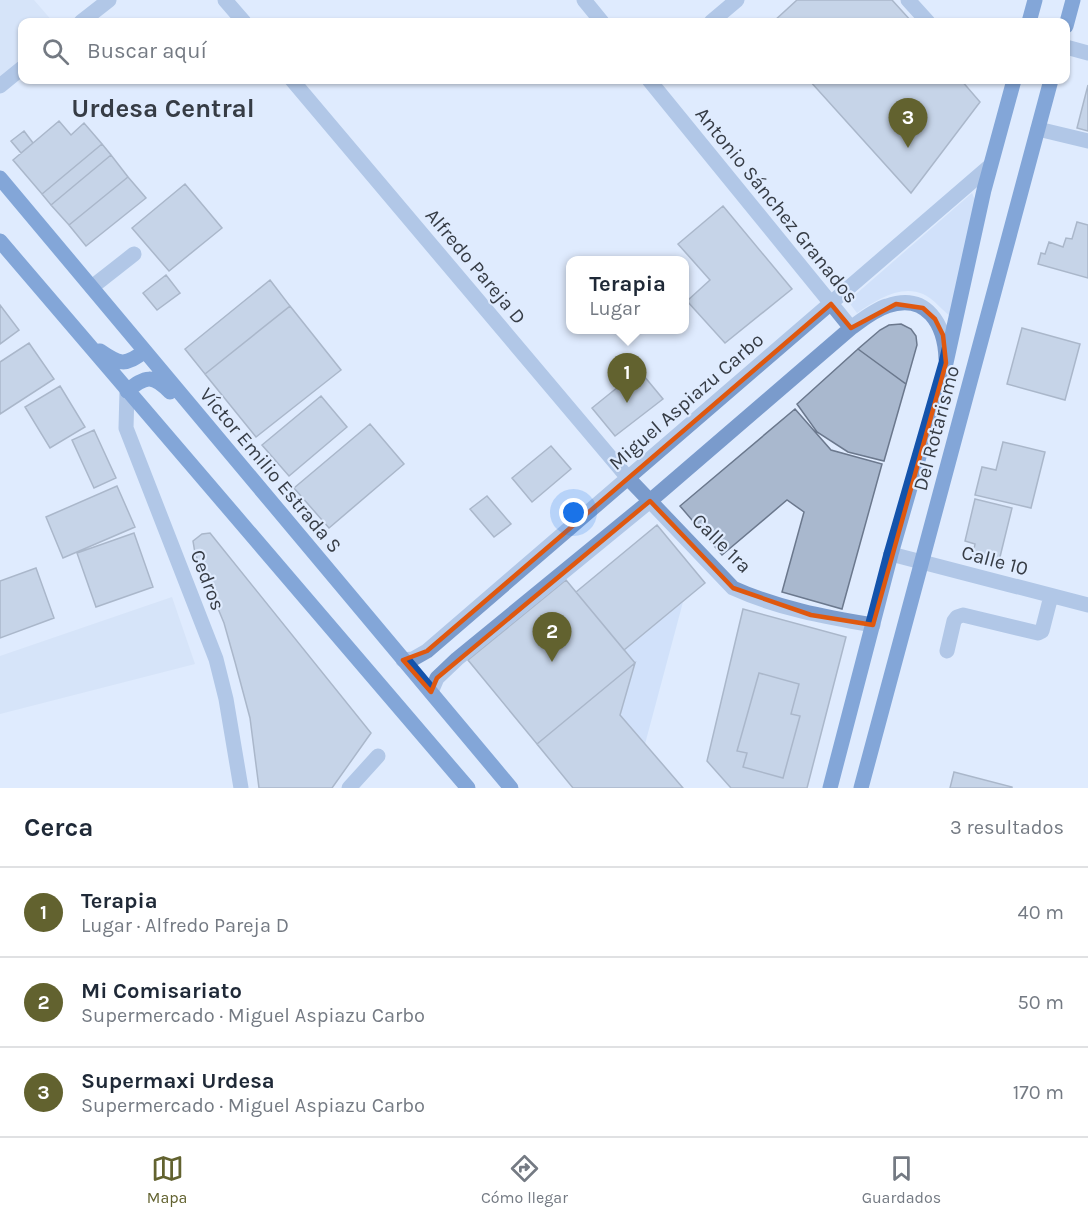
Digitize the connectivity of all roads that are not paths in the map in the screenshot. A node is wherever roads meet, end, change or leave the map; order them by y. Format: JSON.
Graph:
{"nodes":[{"id":1,"x":109,"y":0,"type":"edge"},
{"id":2,"x":225,"y":0,"type":"edge"},
{"id":3,"x":584,"y":0,"type":"edge"},
{"id":4,"x":737,"y":0,"type":"edge"},
{"id":5,"x":908,"y":0,"type":"edge"},
{"id":6,"x":1035,"y":0,"type":"edge"},
{"id":7,"x":1072,"y":0,"type":"edge"},
{"id":8,"x":86,"y":18,"type":"edge"},
{"id":9,"x":241,"y":18,"type":"edge"},
{"id":10,"x":599,"y":18,"type":"edge"},
{"id":11,"x":716,"y":18,"type":"edge"},
{"id":12,"x":924,"y":18,"type":"edge"},
{"id":13,"x":1030,"y":18,"type":"edge"},
{"id":14,"x":1067,"y":18,"type":"edge"},
{"id":15,"x":1070,"y":48,"type":"edge"},
{"id":16,"x":1088,"y":53,"type":"edge"},
{"id":17,"x":18,"y":71,"type":"edge"},
{"id":18,"x":295,"y":84,"type":"edge"},
{"id":19,"x":652,"y":84,"type":"edge"},
{"id":20,"x":1013,"y":84,"type":"edge"},
{"id":21,"x":1050,"y":84,"type":"edge"},
{"id":22,"x":0,"y":86,"type":"edge"},
{"id":23,"x":1038,"y":129,"type":"junction"},
{"id":24,"x":1088,"y":141,"type":"edge"},
{"id":25,"x":990,"y":166,"type":"junction"},
{"id":26,"x":0,"y":178,"type":"edge"},
{"id":27,"x":0,"y":241,"type":"edge"},
{"id":28,"x":134,"y":254,"type":"dead end"},
{"id":29,"x":92,"y":287,"type":"junction"},
{"id":30,"x":831,"y":304,"type":"junction"},
{"id":31,"x":851,"y":328,"type":"junction"},
{"id":32,"x":78,"y":334,"type":"junction"},
{"id":33,"x":145,"y":351,"type":"junction"},
{"id":34,"x":946,"y":363,"type":"junction"},
{"id":35,"x":126,"y":391,"type":"junction"},
{"id":36,"x":245,"y":470,"type":"junction"},
{"id":37,"x":628,"y":478,"type":"junction"},
{"id":38,"x":650,"y":501,"type":"junction"},
{"id":39,"x":891,"y":554,"type":"junction"},
{"id":40,"x":921,"y":562,"type":"junction"},
{"id":41,"x":1051,"y":596,"type":"junction"},
{"id":42,"x":1088,"y":605,"type":"edge"},
{"id":43,"x":873,"y":625,"type":"junction"},
{"id":44,"x":947,"y":651,"type":"dead end"},
{"id":45,"x":404,"y":660,"type":"junction"},
{"id":46,"x":431,"y":692,"type":"junction"},
{"id":47,"x":378,"y":756,"type":"dead end"},
{"id":48,"x":241,"y":788,"type":"edge"},
{"id":49,"x":349,"y":788,"type":"edge"},
{"id":50,"x":468,"y":788,"type":"edge"},
{"id":51,"x":511,"y":788,"type":"edge"},
{"id":52,"x":830,"y":788,"type":"edge"},
{"id":53,"x":861,"y":788,"type":"edge"}],
"edges":[{"from":1,"to":8,"type":"street"},
{"from":2,"to":9,"type":"street"},
{"from":3,"to":10,"type":"street"},
{"from":4,"to":11,"type":"street"},
{"from":5,"to":12,"type":"street"},
{"from":6,"to":13,"type":"main road"},
{"from":7,"to":14,"type":"main road"},
{"from":15,"to":16,"type":"street"},
{"from":17,"to":22,"type":"street"},
{"from":18,"to":37,"type":"street","name":"Alfredo Pareja D"},
{"from":19,"to":30,"type":"street","name":"Antonio Sánchez Granados"},
{"from":20,"to":25,"type":"main road","name":"Del Rotarismo"},
{"from":21,"to":23,"type":"main road","name":"Del Rotarismo"},
{"from":23,"to":24,"type":"street"},
{"from":23,"to":40,"type":"main road","name":"Del Rotarismo"},
{"from":25,"to":30,"type":"street","name":"Miguel Aspiazu Carbo"},
{"from":25,"to":34,"type":"main road","name":"Del Rotarismo"},
{"from":26,"to":29,"type":"main road","name":"Víctor Emilio Estrada S"},
{"from":27,"to":32,"type":"main road"},
{"from":28,"to":29,"type":"street"},
{"from":29,"to":33,"type":"main road","name":"Víctor Emilio Estrada S"},
{"from":30,"to":31,"type":"street","name":"Antonio Sánchez Granados"},
{"from":30,"to":37,"type":"street","name":"Miguel Aspiazu Carbo"},
{"from":31,"to":34,"type":"street"},
{"from":31,"to":38,"type":"street"},
{"from":32,"to":33,"type":"main road"},
{"from":32,"to":35,"type":"main road"},
{"from":33,"to":36,"type":"main road","name":"Víctor Emilio Estrada S"},
{"from":34,"to":39,"type":"main road","name":"Del Rotarismo"},
{"from":35,"to":36,"type":"main road"},
{"from":35,"to":48,"type":"street","name":"Cedros"},
{"from":35,"to":50,"type":"main road"},
{"from":36,"to":45,"type":"main road","name":"Víctor Emilio Estrada S"},
{"from":37,"to":38,"type":"street","name":"Calle 1ra"},
{"from":37,"to":45,"type":"street","name":"Miguel Aspiazu Carbo"},
{"from":38,"to":43,"type":"street","name":"Calle 1ra"},
{"from":38,"to":46,"type":"street"},
{"from":39,"to":40,"type":"street","name":"Calle 10"},
{"from":39,"to":43,"type":"main road","name":"Del Rotarismo"},
{"from":40,"to":41,"type":"street","name":"Calle 10"},
{"from":40,"to":53,"type":"main road","name":"Del Rotarismo"},
{"from":41,"to":42,"type":"street","name":"Calle 10"},
{"from":41,"to":44,"type":"street"},
{"from":43,"to":52,"type":"main road","name":"Del Rotarismo"},
{"from":45,"to":46,"type":"main road","name":"Víctor Emilio Estrada S"},
{"from":46,"to":51,"type":"main road","name":"Víctor Emilio Estrada S"},
{"from":47,"to":49,"type":"street"}]}
